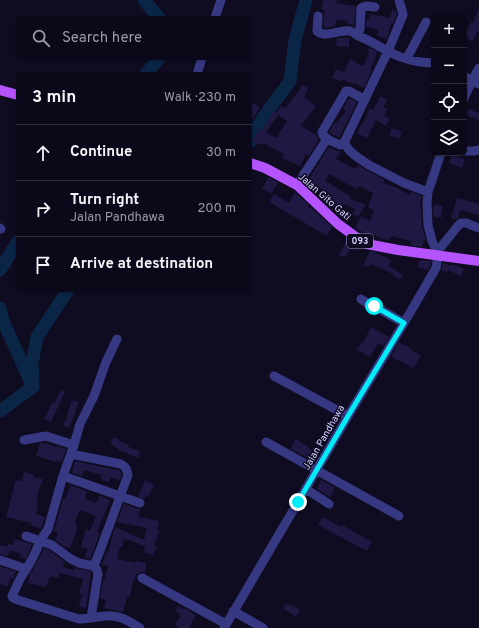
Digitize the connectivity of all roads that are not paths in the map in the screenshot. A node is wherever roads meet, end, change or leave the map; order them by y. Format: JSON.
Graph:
{"nodes":[{"id":1,"x":221,"y":0,"type":"edge"},
{"id":2,"x":399,"y":1,"type":"edge"},
{"id":3,"x":374,"y":7,"type":"dead end"},
{"id":4,"x":216,"y":16,"type":"edge"},
{"id":5,"x":318,"y":16,"type":"dead end"},
{"id":6,"x":426,"y":22,"type":"dead end"},
{"id":7,"x":358,"y":36,"type":"junction"},
{"id":8,"x":388,"y":51,"type":"junction"},
{"id":9,"x":407,"y":58,"type":"junction"},
{"id":10,"x":201,"y":60,"type":"edge"},
{"id":11,"x":431,"y":63,"type":"edge"},
{"id":12,"x":479,"y":68,"type":"edge"},
{"id":13,"x":198,"y":72,"type":"edge"},
{"id":14,"x":472,"y":80,"type":"edge"},
{"id":15,"x":0,"y":90,"type":"edge"},
{"id":16,"x":467,"y":91,"type":"edge"},
{"id":17,"x":16,"y":94,"type":"edge"},
{"id":18,"x":365,"y":100,"type":"junction"},
{"id":19,"x":329,"y":140,"type":"junction"},
{"id":20,"x":344,"y":142,"type":"junction"},
{"id":21,"x":479,"y":150,"type":"edge"},
{"id":22,"x":467,"y":151,"type":"edge"},
{"id":23,"x":439,"y":156,"type":"edge"},
{"id":24,"x":252,"y":164,"type":"edge"},
{"id":25,"x":297,"y":184,"type":"junction"},
{"id":26,"x":428,"y":192,"type":"junction"},
{"id":27,"x":479,"y":228,"type":"edge"},
{"id":28,"x":438,"y":254,"type":"junction"},
{"id":29,"x":479,"y":261,"type":"edge"},
{"id":30,"x":361,"y":298,"type":"dead end"},
{"id":31,"x":404,"y":323,"type":"junction"},
{"id":32,"x":117,"y":339,"type":"dead end"},
{"id":33,"x":274,"y":376,"type":"dead end"},
{"id":34,"x":348,"y":416,"type":"junction"},
{"id":35,"x":24,"y":440,"type":"dead end"},
{"id":36,"x":266,"y":442,"type":"dead end"},
{"id":37,"x":72,"y":450,"type":"junction"},
{"id":38,"x":317,"y":470,"type":"junction"},
{"id":39,"x":63,"y":476,"type":"junction"},
{"id":40,"x":306,"y":489,"type":"junction"},
{"id":41,"x":120,"y":495,"type":"junction"},
{"id":42,"x":140,"y":503,"type":"dead end"},
{"id":43,"x":328,"y":504,"type":"dead end"},
{"id":44,"x":399,"y":516,"type":"dead end"},
{"id":45,"x":26,"y":536,"type":"dead end"},
{"id":46,"x":40,"y":541,"type":"junction"},
{"id":47,"x":0,"y":560,"type":"edge"},
{"id":48,"x":94,"y":566,"type":"junction"},
{"id":49,"x":26,"y":569,"type":"junction"},
{"id":50,"x":142,"y":578,"type":"dead end"},
{"id":51,"x":233,"y":612,"type":"junction"},
{"id":52,"x":91,"y":618,"type":"junction"},
{"id":53,"x":225,"y":626,"type":"edge"},
{"id":54,"x":140,"y":628,"type":"edge"},
{"id":55,"x":263,"y":628,"type":"edge"}],
"edges":[{"from":1,"to":4,"type":"street"},
{"from":2,"to":8,"type":"street"},
{"from":3,"to":7,"type":"street"},
{"from":5,"to":7,"type":"street"},
{"from":6,"to":9,"type":"street"},
{"from":7,"to":8,"type":"street"},
{"from":8,"to":9,"type":"street"},
{"from":8,"to":18,"type":"street"},
{"from":9,"to":11,"type":"street"},
{"from":10,"to":13,"type":"street"},
{"from":12,"to":14,"type":"street"},
{"from":14,"to":16,"type":"street"},
{"from":15,"to":17,"type":"main road"},
{"from":18,"to":19,"type":"street"},
{"from":18,"to":20,"type":"street"},
{"from":19,"to":20,"type":"street"},
{"from":19,"to":25,"type":"street"},
{"from":20,"to":26,"type":"street"},
{"from":21,"to":22,"type":"street"},
{"from":23,"to":26,"type":"street"},
{"from":24,"to":25,"type":"main road","name":"Jalan Gito Gati","number":"093"},
{"from":25,"to":28,"type":"main road","name":"Jalan Gito Gati","number":"093"},
{"from":26,"to":28,"type":"street"},
{"from":27,"to":28,"type":"street"},
{"from":28,"to":29,"type":"main road","name":"Jalan Gito Gati","number":"093"},
{"from":28,"to":31,"type":"street","name":"Jalan Pandhawa"},
{"from":30,"to":31,"type":"street"},
{"from":31,"to":34,"type":"street","name":"Jalan Pandhawa"},
{"from":32,"to":37,"type":"street"},
{"from":33,"to":34,"type":"street"},
{"from":34,"to":38,"type":"street","name":"Jalan Pandhawa"},
{"from":35,"to":37,"type":"street"},
{"from":36,"to":38,"type":"street"},
{"from":37,"to":39,"type":"street"},
{"from":37,"to":41,"type":"street"},
{"from":38,"to":40,"type":"street","name":"Jalan Pandhawa"},
{"from":38,"to":44,"type":"street"},
{"from":39,"to":41,"type":"street"},
{"from":39,"to":46,"type":"street"},
{"from":40,"to":43,"type":"street"},
{"from":40,"to":51,"type":"street","name":"Jalan Pandhawa"},
{"from":41,"to":42,"type":"street"},
{"from":41,"to":48,"type":"street"},
{"from":45,"to":46,"type":"street"},
{"from":46,"to":48,"type":"street"},
{"from":46,"to":49,"type":"street"},
{"from":47,"to":49,"type":"street"},
{"from":48,"to":52,"type":"street"},
{"from":49,"to":52,"type":"street"},
{"from":50,"to":53,"type":"street"},
{"from":51,"to":53,"type":"street","name":"Jalan Pandhawa"},
{"from":51,"to":55,"type":"street"},
{"from":52,"to":54,"type":"street"}]}
